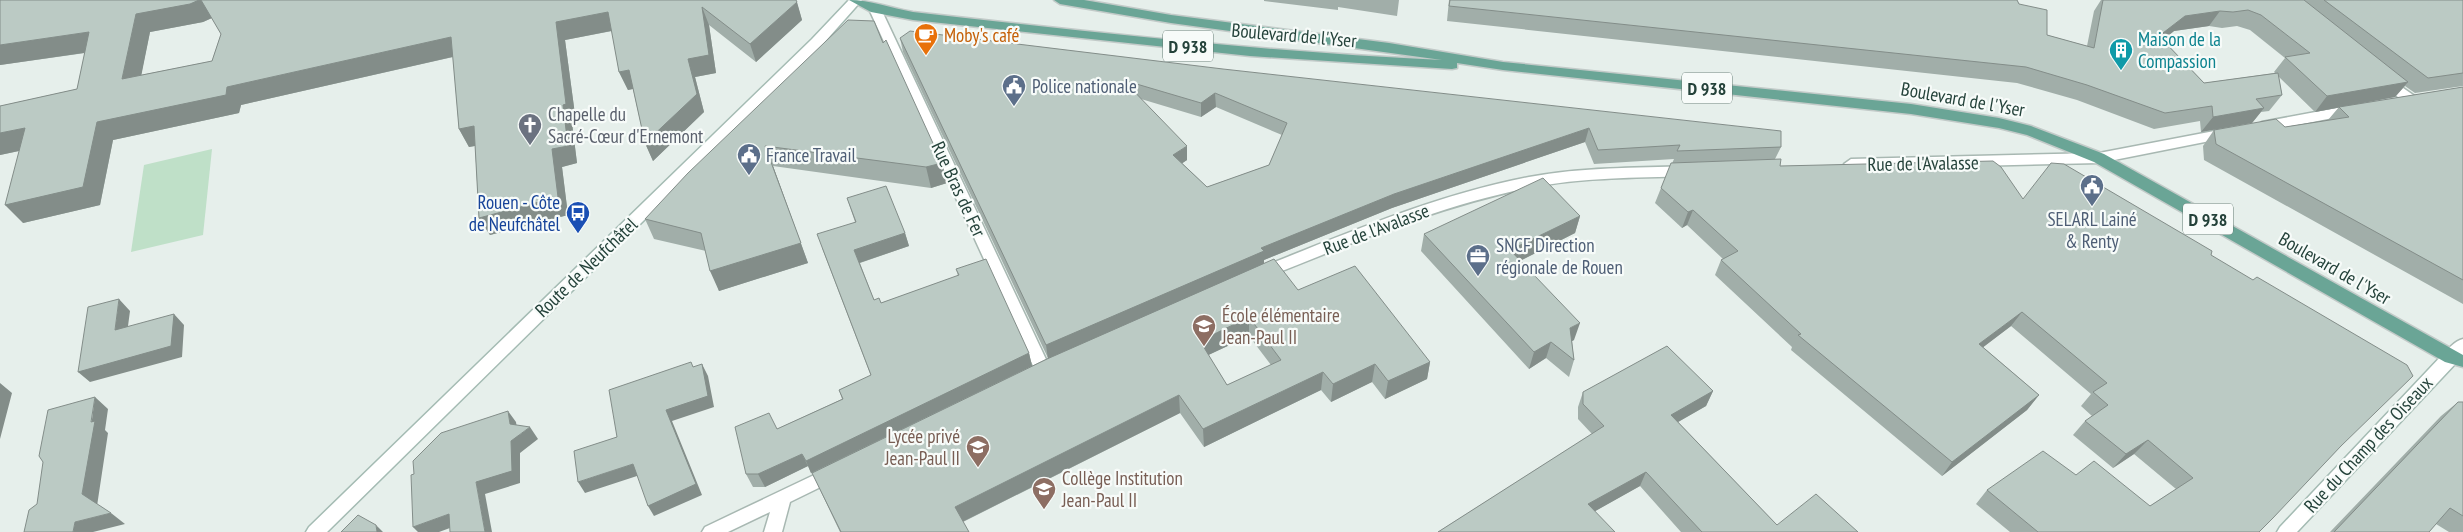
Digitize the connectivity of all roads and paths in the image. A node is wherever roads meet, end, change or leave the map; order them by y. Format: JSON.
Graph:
{"nodes":[{"id":1,"x":855,"y":0,"type":"edge"},
{"id":2,"x":1060,"y":0,"type":"edge"},
{"id":3,"x":1106,"y":4,"type":"edge"},
{"id":4,"x":874,"y":9,"type":"junction"},
{"id":5,"x":1503,"y":66,"type":"junction"},
{"id":6,"x":2371,"y":69,"type":"edge"},
{"id":7,"x":2428,"y":98,"type":"edge"},
{"id":8,"x":2411,"y":100,"type":"junction"},
{"id":9,"x":2392,"y":103,"type":"edge"},
{"id":10,"x":2362,"y":109,"type":"edge"},
{"id":11,"x":2099,"y":158,"type":"junction"},
{"id":12,"x":1837,"y":165,"type":"edge"},
{"id":13,"x":1703,"y":170,"type":"edge"},
{"id":14,"x":1247,"y":280,"type":"edge"},
{"id":15,"x":2463,"y":345,"type":"edge"},
{"id":16,"x":2457,"y":359,"type":"edge"},
{"id":17,"x":2463,"y":368,"type":"edge"},
{"id":18,"x":1025,"y":379,"type":"edge"},
{"id":19,"x":846,"y":467,"type":"edge"},
{"id":20,"x":783,"y":497,"type":"junction"},
{"id":21,"x":315,"y":532,"type":"edge"},
{"id":22,"x":711,"y":532,"type":"edge"},
{"id":23,"x":773,"y":532,"type":"edge"},
{"id":24,"x":2286,"y":532,"type":"edge"}],
"edges":[{"from":1,"to":4,"type":"main road","number":"D 938"},
{"from":1,"to":21,"type":"street","name":"Route de Neufchâtel"},
{"from":2,"to":3,"type":"main road","name":"Boulevard de l'Yser","number":"D 938"},
{"from":3,"to":5,"type":"main road","name":"Boulevard de l'Yser","number":"D 938"},
{"from":4,"to":5,"type":"main road","name":"Boulevard de l'Yser","number":"D 938"},
{"from":4,"to":18,"type":"street","name":"Rue Bras de Fer"},
{"from":5,"to":11,"type":"main road","name":"Boulevard de l'Yser","number":"D 938"},
{"from":6,"to":8,"type":"street"},
{"from":7,"to":8,"type":"street"},
{"from":8,"to":9,"type":"street"},
{"from":10,"to":11,"type":"street","name":"Rue de l'Avalasse"},
{"from":11,"to":12,"type":"street","name":"Rue de l'Avalasse"},
{"from":11,"to":16,"type":"main road","name":"Boulevard de l'Yser","number":"D 938"},
{"from":13,"to":14,"type":"street","name":"Rue de l'Avalasse"},
{"from":15,"to":16,"type":"street","name":"Rue du Champ des Oiseaux"},
{"from":16,"to":17,"type":"main road","number":"D 938"},
{"from":16,"to":24,"type":"street","name":"Rue du Champ des Oiseaux"},
{"from":19,"to":20,"type":"street"},
{"from":20,"to":22,"type":"street"},
{"from":20,"to":23,"type":"street"}]}
